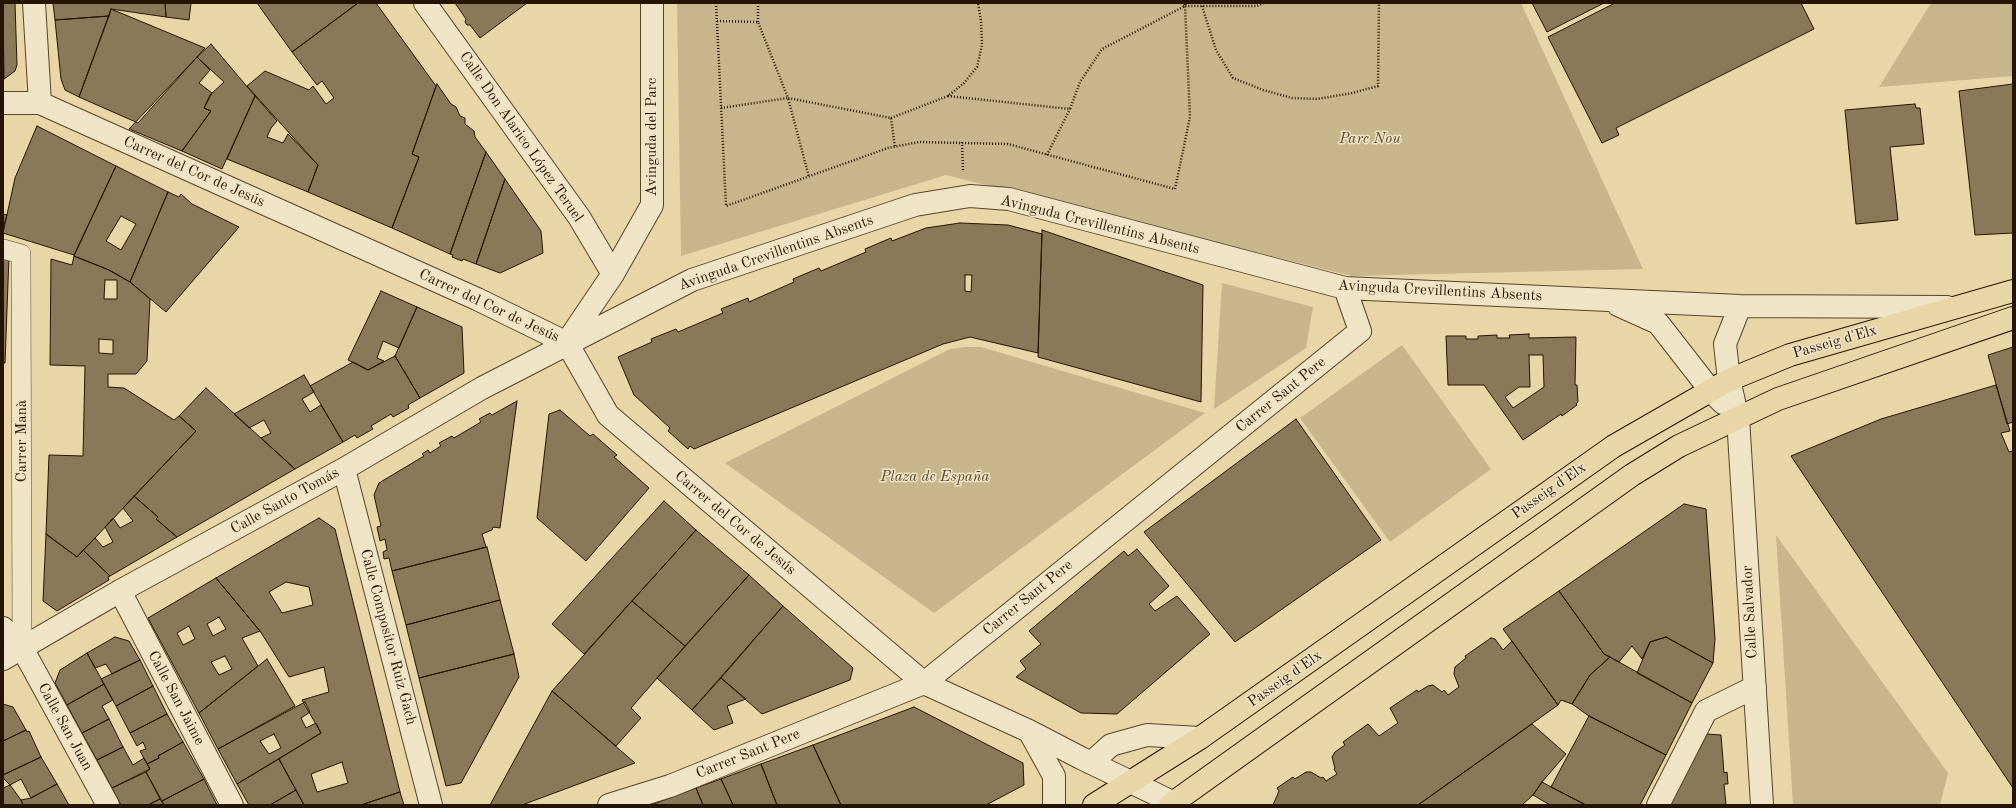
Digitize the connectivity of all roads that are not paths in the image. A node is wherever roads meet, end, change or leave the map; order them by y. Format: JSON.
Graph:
{"nodes":[{"id":1,"x":34,"y":3,"type":"edge"},
{"id":2,"x":425,"y":3,"type":"edge"},
{"id":3,"x":652,"y":3,"type":"edge"},
{"id":4,"x":40,"y":103,"type":"junction"},
{"id":5,"x":3,"y":104,"type":"edge"},
{"id":6,"x":3,"y":249,"type":"edge"},
{"id":7,"x":613,"y":274,"type":"junction"},
{"id":8,"x":1345,"y":288,"type":"junction"},
{"id":9,"x":2013,"y":291,"type":"edge"},
{"id":10,"x":1608,"y":300,"type":"junction"},
{"id":11,"x":1740,"y":306,"type":"junction"},
{"id":12,"x":1957,"y":307,"type":"junction"},
{"id":13,"x":2013,"y":318,"type":"edge"},
{"id":14,"x":567,"y":343,"type":"junction"},
{"id":15,"x":1720,"y":386,"type":"junction"},
{"id":16,"x":1738,"y":418,"type":"junction"},
{"id":17,"x":344,"y":469,"type":"junction"},
{"id":18,"x":120,"y":591,"type":"junction"},
{"id":19,"x":3,"y":628,"type":"edge"},
{"id":20,"x":22,"y":648,"type":"junction"},
{"id":21,"x":3,"y":659,"type":"edge"},
{"id":22,"x":924,"y":683,"type":"junction"},
{"id":23,"x":1755,"y":688,"type":"junction"},
{"id":24,"x":1029,"y":731,"type":"junction"},
{"id":25,"x":1200,"y":738,"type":"junction"},
{"id":26,"x":1091,"y":763,"type":"junction"},
{"id":27,"x":1132,"y":783,"type":"junction"},
{"id":28,"x":1172,"y":804,"type":"edge"},
{"id":29,"x":108,"y":805,"type":"edge"},
{"id":30,"x":232,"y":805,"type":"edge"},
{"id":31,"x":431,"y":805,"type":"edge"},
{"id":32,"x":609,"y":805,"type":"edge"},
{"id":33,"x":1054,"y":805,"type":"edge"},
{"id":34,"x":1094,"y":805,"type":"edge"},
{"id":35,"x":1658,"y":805,"type":"edge"},
{"id":36,"x":1762,"y":805,"type":"edge"}],
"edges":[{"from":1,"to":4,"type":"street"},
{"from":2,"to":7,"type":"street","name":"Calle Don Alarico López Teruel"},
{"from":3,"to":7,"type":"street","name":"Avinguda del Parc"},
{"from":4,"to":5,"type":"street","name":"Carrer del Cor de Jesús"},
{"from":4,"to":14,"type":"street","name":"Carrer del Cor de Jesús"},
{"from":6,"to":20,"type":"street","name":"Carrer Manà"},
{"from":7,"to":14,"type":"street","name":"Avinguda del Parc"},
{"from":8,"to":10,"type":"street","name":"Avinguda Crevillentins Absents"},
{"from":8,"to":14,"type":"street","name":"Avinguda Crevillentins Absents"},
{"from":8,"to":22,"type":"street","name":"Carrer Sant Pere"},
{"from":9,"to":12,"type":"highway","name":"Passeig d'Elx"},
{"from":10,"to":11,"type":"street","name":"Avinguda Crevillentins Absents"},
{"from":10,"to":15,"type":"street","name":"Avinguda Crevillentins Absents"},
{"from":11,"to":12,"type":"street","name":"Avinguda Crevillentins Absents"},
{"from":11,"to":15,"type":"street"},
{"from":12,"to":15,"type":"highway","name":"Passeig d'Elx"},
{"from":13,"to":16,"type":"highway"},
{"from":14,"to":17,"type":"street","name":"Calle Santo Tomás"},
{"from":14,"to":22,"type":"street","name":"Carrer del Cor de Jesús"},
{"from":15,"to":16,"type":"street","name":"Avinguda Crevillentins Absents"},
{"from":15,"to":25,"type":"highway","name":"Passeig d'Elx"},
{"from":16,"to":23,"type":"street","name":"Calle Salvador"},
{"from":16,"to":28,"type":"highway"},
{"from":17,"to":18,"type":"street","name":"Calle Santo Tomás"},
{"from":17,"to":31,"type":"street","name":"Calle Compositor Ruiz Gach"},
{"from":18,"to":20,"type":"street","name":"Calle Santo Tomás"},
{"from":18,"to":30,"type":"street","name":"Calle San Jaime"},
{"from":19,"to":20,"type":"street","name":"Calle San Juan"},
{"from":20,"to":21,"type":"street","name":"Calle Santo Tomás"},
{"from":20,"to":29,"type":"street","name":"Calle San Juan"},
{"from":22,"to":24,"type":"street","name":"Carrer del Cor de Jesús"},
{"from":22,"to":32,"type":"street","name":"Carrer Sant Pere"},
{"from":23,"to":35,"type":"street"},
{"from":23,"to":36,"type":"street","name":"Calle Salvador"},
{"from":24,"to":26,"type":"street","name":"Carrer del Cor de Jesús"},
{"from":24,"to":33,"type":"street"},
{"from":25,"to":26,"type":"street"},
{"from":25,"to":27,"type":"highway","name":"Passeig d'Elx"},
{"from":26,"to":27,"type":"street","name":"Carrer del Cor de Jesús"},
{"from":27,"to":28,"type":"street","name":"Carrer del Cor de Jesús"},
{"from":27,"to":34,"type":"highway","name":"Passeig d'Elx"}]}
